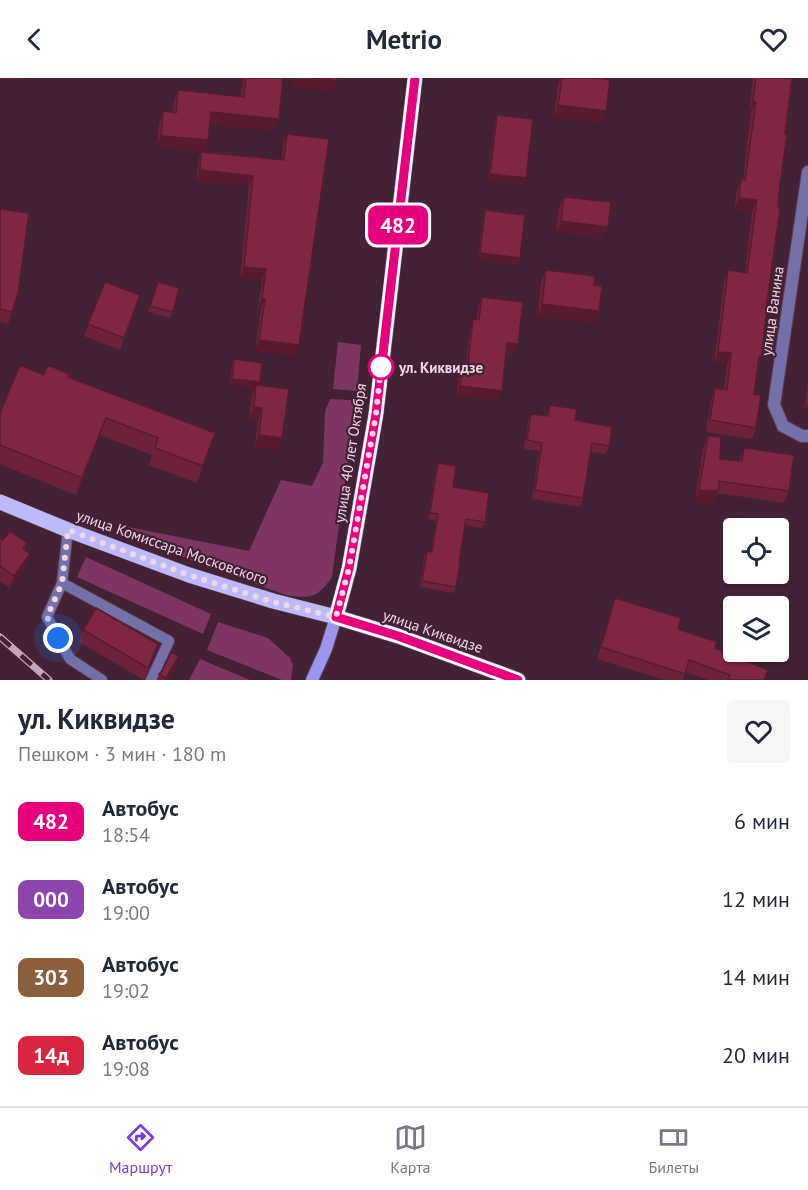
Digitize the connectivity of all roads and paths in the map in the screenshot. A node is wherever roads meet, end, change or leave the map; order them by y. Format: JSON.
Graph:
{"nodes":[{"id":1,"x":415,"y":78,"type":"edge"},
{"id":2,"x":808,"y":172,"type":"edge"},
{"id":3,"x":808,"y":436,"type":"edge"},
{"id":4,"x":0,"y":502,"type":"edge"},
{"id":5,"x":68,"y":530,"type":"junction"},
{"id":6,"x":62,"y":583,"type":"junction"},
{"id":7,"x":336,"y":617,"type":"junction"},
{"id":8,"x":102,"y":680,"type":"edge"},
{"id":9,"x":151,"y":680,"type":"edge"},
{"id":10,"x":312,"y":680,"type":"edge"},
{"id":11,"x":518,"y":680,"type":"edge"}],
"edges":[{"from":1,"to":7,"type":"main road","name":"улица 40 лет Октября"},
{"from":2,"to":3,"type":"street","name":"улица Ванина"},
{"from":4,"to":5,"type":"main road","name":"улица Комиссара Московского"},
{"from":5,"to":6,"type":"lane"},
{"from":5,"to":7,"type":"main road","name":"улица Комиссара Московского"},
{"from":6,"to":8,"type":"lane"},
{"from":6,"to":9,"type":"lane"},
{"from":7,"to":10,"type":"main road"},
{"from":7,"to":11,"type":"main road","name":"улица Киквидзе"}]}
